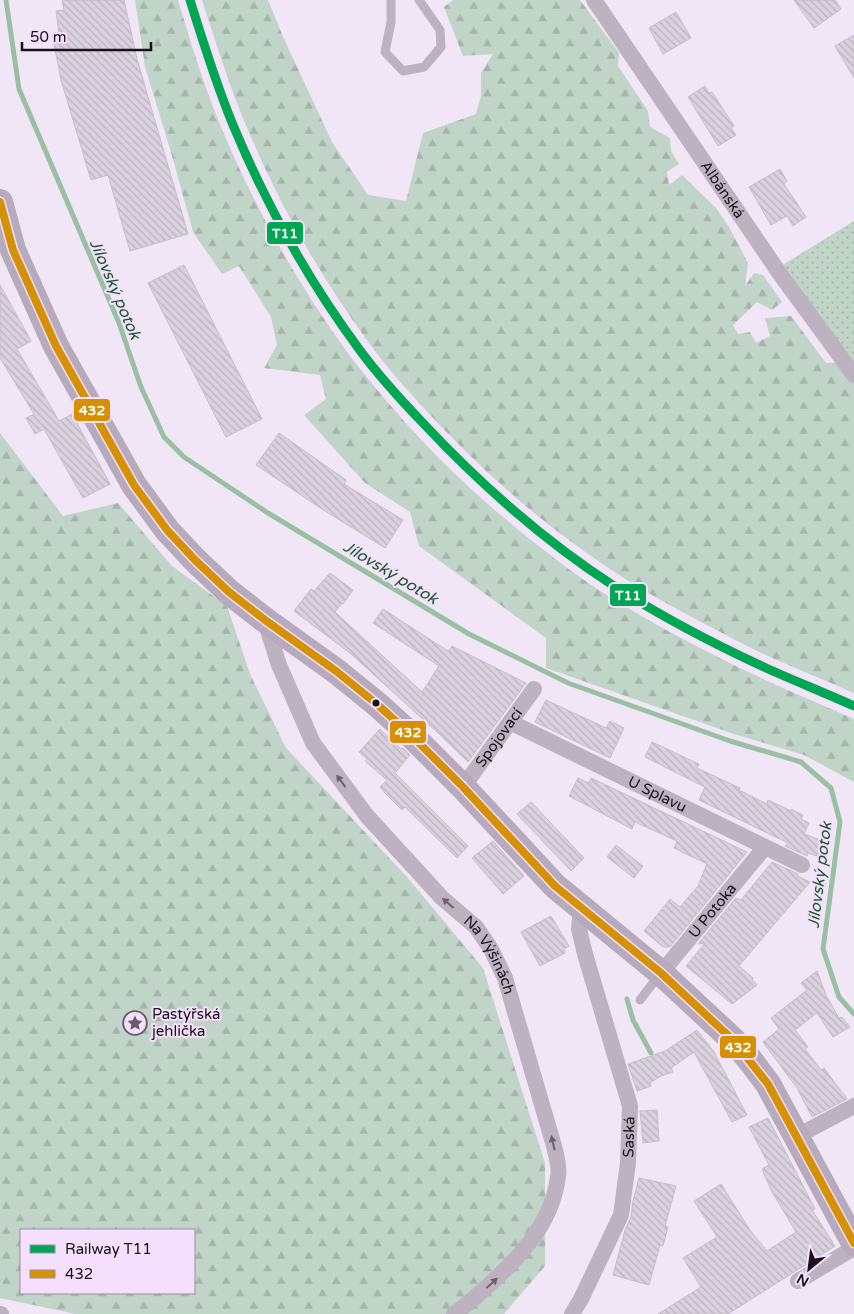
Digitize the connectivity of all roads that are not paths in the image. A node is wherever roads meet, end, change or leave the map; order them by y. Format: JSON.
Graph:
{"nodes":[{"id":1,"x":390,"y":0,"type":"edge"},
{"id":2,"x":419,"y":0,"type":"edge"},
{"id":3,"x":594,"y":0,"type":"edge"},
{"id":4,"x":0,"y":202,"type":"edge"},
{"id":5,"x":854,"y":375,"type":"edge"},
{"id":6,"x":265,"y":620,"type":"junction"},
{"id":7,"x":534,"y":688,"type":"dead end"},
{"id":8,"x":510,"y":722,"type":"junction"},
{"id":9,"x":463,"y":787,"type":"junction"},
{"id":10,"x":765,"y":848,"type":"junction"},
{"id":11,"x":802,"y":866,"type":"dead end"},
{"id":12,"x":581,"y":907,"type":"junction"},
{"id":13,"x":661,"y":973,"type":"junction"},
{"id":14,"x":640,"y":1000,"type":"dead end"},
{"id":15,"x":854,"y":1106,"type":"edge"},
{"id":16,"x":797,"y":1136,"type":"junction"},
{"id":17,"x":854,"y":1243,"type":"edge"},
{"id":18,"x":854,"y":1248,"type":"edge"},
{"id":19,"x":798,"y":1281,"type":"dead end"},
{"id":20,"x":454,"y":1314,"type":"edge"},
{"id":21,"x":572,"y":1314,"type":"edge"}],
"edges":[{"from":1,"to":2,"type":"lane"},
{"from":3,"to":5,"type":"street","name":"Albánská"},
{"from":4,"to":6,"type":"main road"},
{"from":6,"to":9,"type":"main road"},
{"from":20,"to":6,"type":"street","name":"Na Výšinách","one_way":true},
{"from":7,"to":8,"type":"street","name":"Spojovací"},
{"from":8,"to":9,"type":"street","name":"Spojovací"},
{"from":8,"to":10,"type":"street","name":"U Splavu"},
{"from":9,"to":12,"type":"main road"},
{"from":10,"to":11,"type":"street","name":"U Splavu"},
{"from":10,"to":13,"type":"street","name":"U Potoka"},
{"from":12,"to":13,"type":"main road"},
{"from":12,"to":21,"type":"street","name":"Saská"},
{"from":13,"to":14,"type":"lane"},
{"from":13,"to":16,"type":"main road"},
{"from":15,"to":16,"type":"street"},
{"from":16,"to":17,"type":"main road"},
{"from":18,"to":19,"type":"street"}]}
